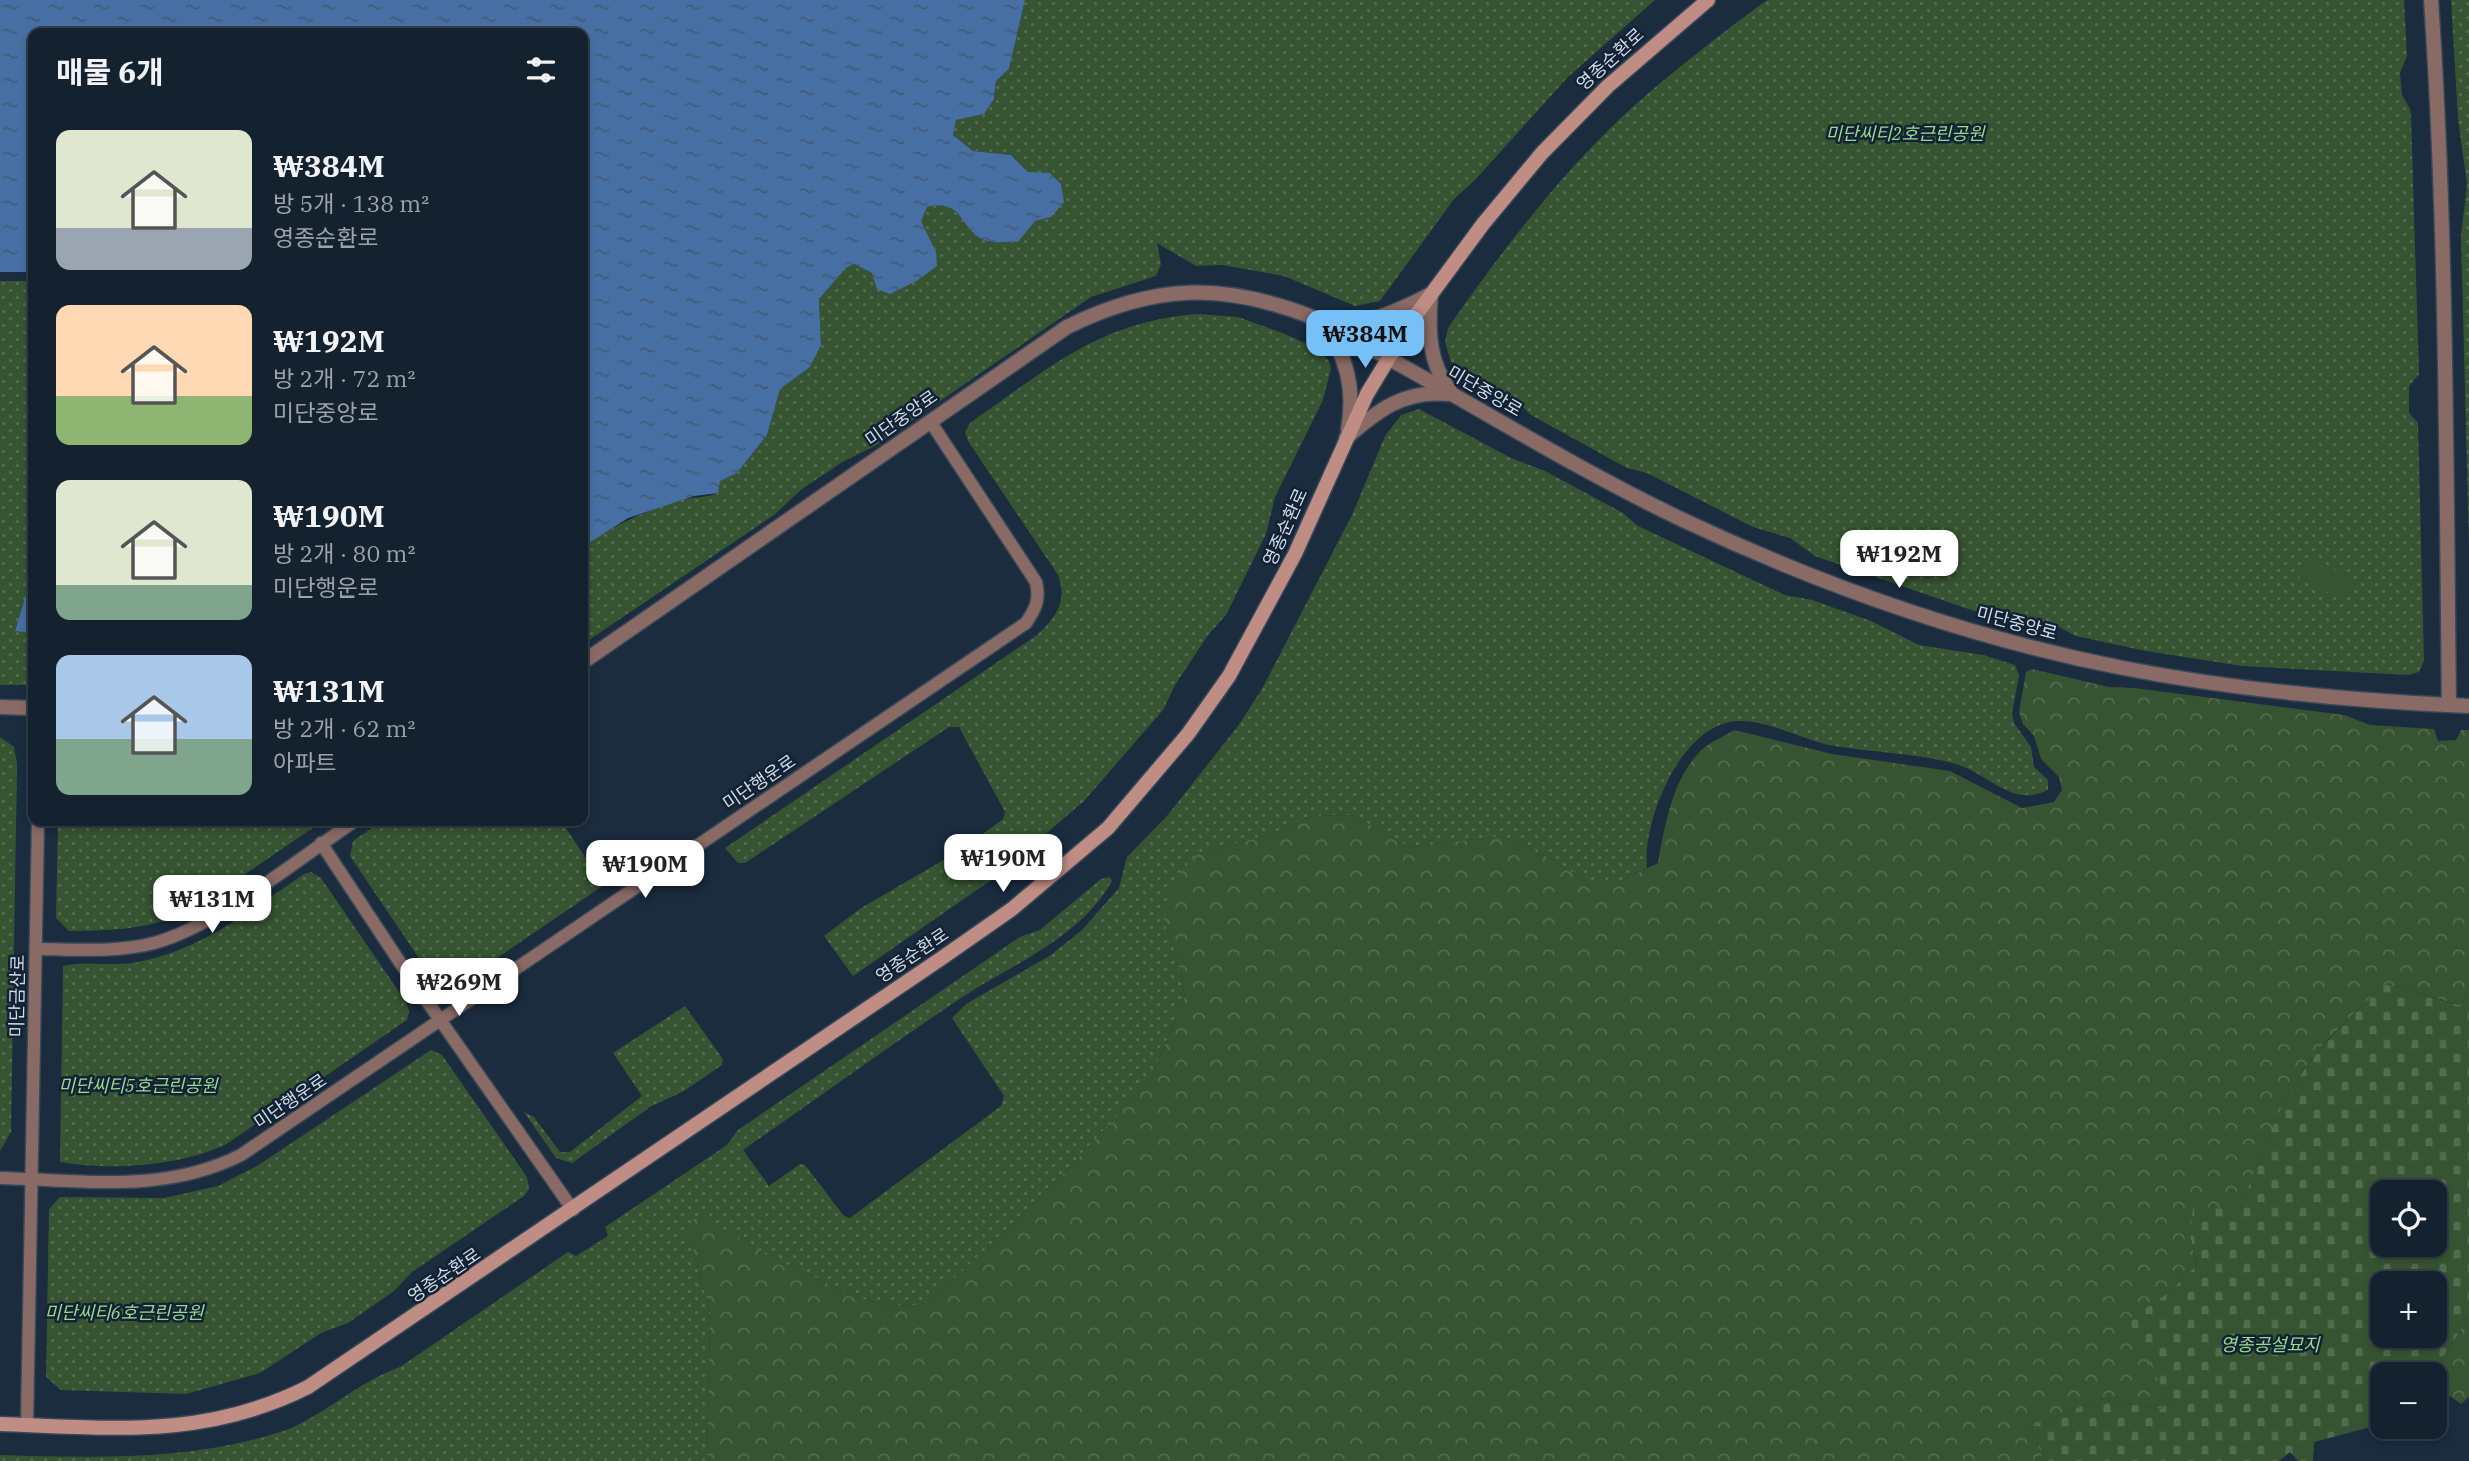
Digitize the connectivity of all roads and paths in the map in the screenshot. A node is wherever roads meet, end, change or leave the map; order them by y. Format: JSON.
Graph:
{"nodes":[{"id":1,"x":1708,"y":0,"type":"edge"},
{"id":2,"x":2431,"y":0,"type":"edge"},
{"id":3,"x":1431,"y":294,"type":"junction"},
{"id":4,"x":1318,"y":320,"type":"junction"},
{"id":5,"x":1388,"y":358,"type":"junction"},
{"id":6,"x":1453,"y":395,"type":"junction"},
{"id":7,"x":930,"y":421,"type":"junction"},
{"id":8,"x":1346,"y":439,"type":"junction"},
{"id":9,"x":588,"y":659,"type":"edge"},
{"id":10,"x":2449,"y":705,"type":"junction"},
{"id":11,"x":2469,"y":706,"type":"edge"},
{"id":12,"x":0,"y":707,"type":"edge"},
{"id":13,"x":28,"y":708,"type":"edge"},
{"id":14,"x":38,"y":826,"type":"edge"},
{"id":15,"x":347,"y":826,"type":"edge"},
{"id":16,"x":321,"y":843,"type":"junction"},
{"id":17,"x":36,"y":949,"type":"junction"},
{"id":18,"x":440,"y":1020,"type":"junction"},
{"id":19,"x":0,"y":1178,"type":"edge"},
{"id":20,"x":32,"y":1179,"type":"junction"},
{"id":21,"x":573,"y":1210,"type":"junction"},
{"id":22,"x":0,"y":1424,"type":"edge"},
{"id":23,"x":27,"y":1425,"type":"junction"}],
"edges":[{"from":1,"to":3,"type":"main road","name":"영종순환로"},
{"from":2,"to":10,"type":"street"},
{"from":3,"to":4,"type":"street"},
{"from":3,"to":5,"type":"main road","name":"영종순환로"},
{"from":3,"to":6,"type":"street"},
{"from":4,"to":5,"type":"street","name":"미단중앙로"},
{"from":4,"to":7,"type":"street","name":"미단중앙로"},
{"from":4,"to":8,"type":"street"},
{"from":5,"to":6,"type":"street","name":"미단중앙로"},
{"from":5,"to":8,"type":"main road","name":"영종순환로"},
{"from":6,"to":8,"type":"street"},
{"from":6,"to":10,"type":"street","name":"미단중앙로"},
{"from":7,"to":9,"type":"street","name":"미단중앙로"},
{"from":7,"to":18,"type":"street","name":"미단행운로"},
{"from":8,"to":21,"type":"main road","name":"영종순환로"},
{"from":10,"to":11,"type":"street","name":"미단중앙로"},
{"from":12,"to":13,"type":"street"},
{"from":14,"to":17,"type":"street","name":"미단금산로"},
{"from":15,"to":16,"type":"street"},
{"from":16,"to":17,"type":"street"},
{"from":16,"to":18,"type":"street"},
{"from":17,"to":20,"type":"street","name":"미단금산로"},
{"from":18,"to":20,"type":"street","name":"미단행운로"},
{"from":18,"to":21,"type":"street"},
{"from":19,"to":20,"type":"street","name":"미단행운로"},
{"from":20,"to":23,"type":"street","name":"미단금산로"},
{"from":21,"to":23,"type":"main road","name":"영종순환로"},
{"from":22,"to":23,"type":"main road","name":"영종순환로"}]}
